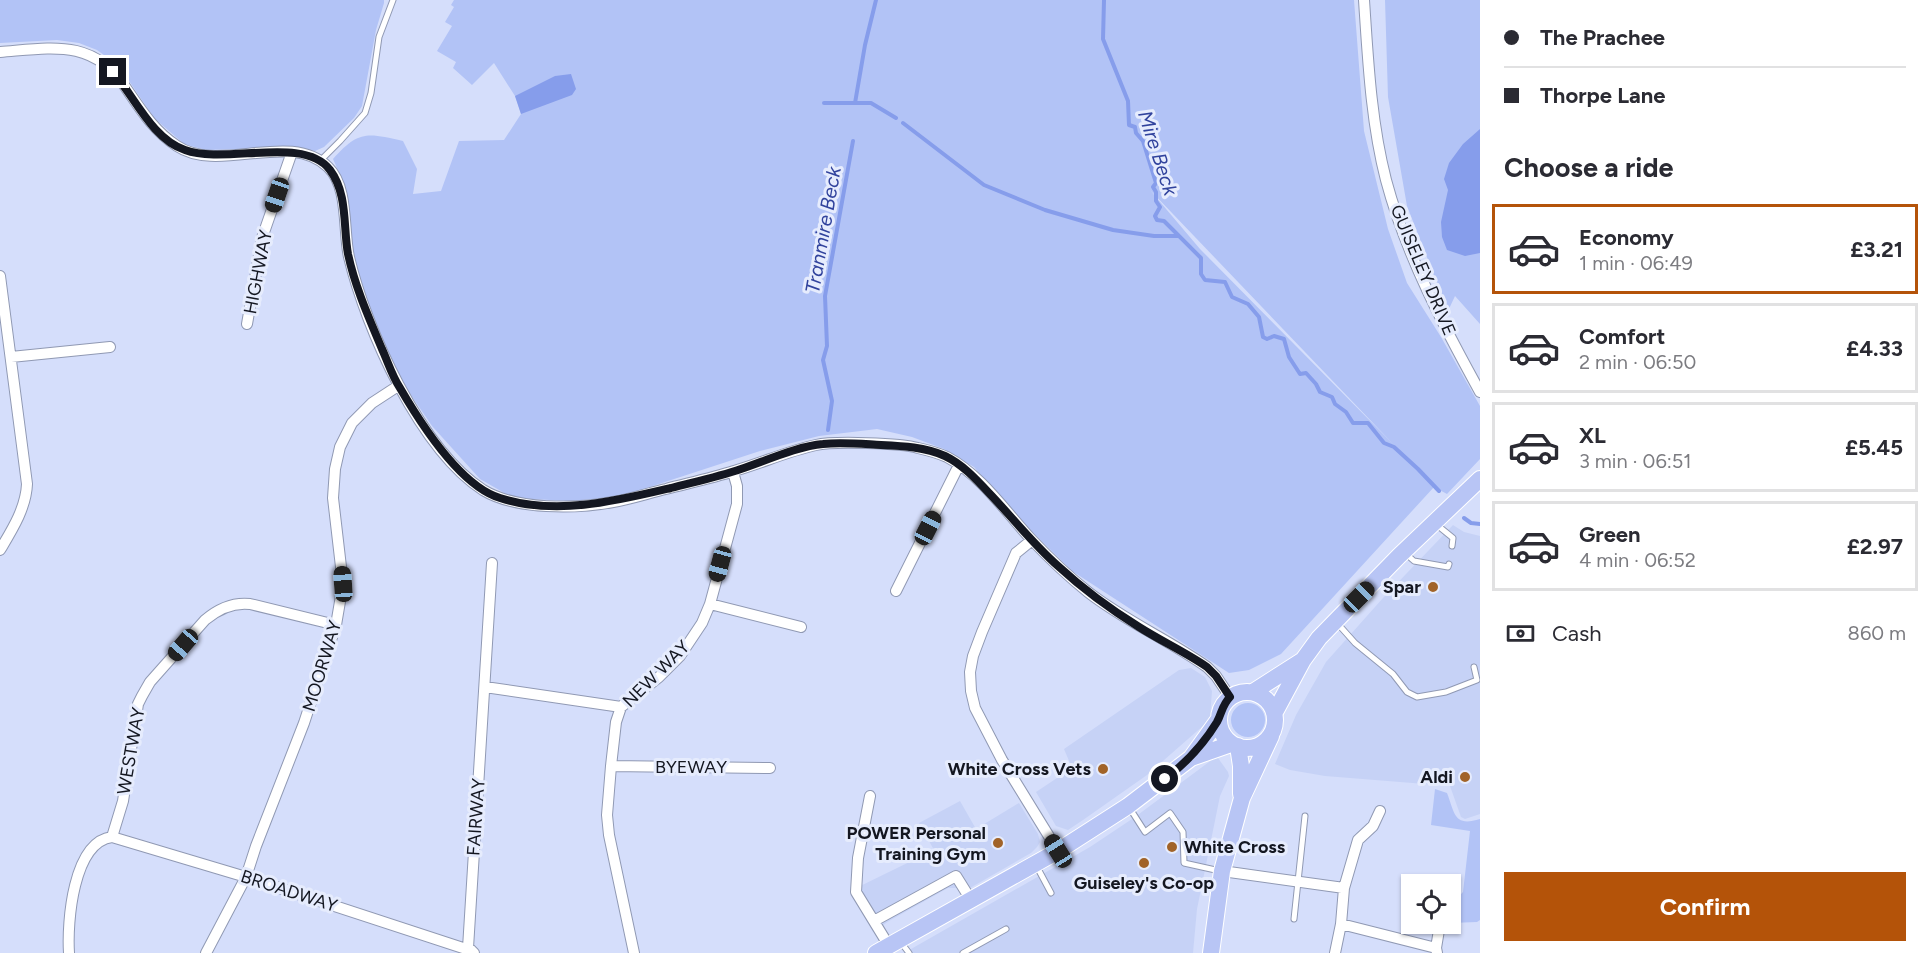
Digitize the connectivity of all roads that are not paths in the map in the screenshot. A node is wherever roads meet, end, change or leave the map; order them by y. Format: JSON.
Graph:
{"nodes":[{"id":1,"x":393,"y":0,"type":"edge"},
{"id":2,"x":1364,"y":0,"type":"edge"},
{"id":3,"x":0,"y":52,"type":"edge"},
{"id":4,"x":292,"y":152,"type":"junction"},
{"id":5,"x":320,"y":161,"type":"junction"},
{"id":6,"x":0,"y":276,"type":"edge"},
{"id":7,"x":247,"y":324,"type":"dead end"},
{"id":8,"x":110,"y":347,"type":"dead end"},
{"id":9,"x":10,"y":357,"type":"junction"},
{"id":10,"x":398,"y":386,"type":"junction"},
{"id":11,"x":1480,"y":392,"type":"edge"},
{"id":12,"x":959,"y":465,"type":"junction"},
{"id":13,"x":733,"y":472,"type":"junction"},
{"id":14,"x":1480,"y":479,"type":"edge"},
{"id":15,"x":1433,"y":522,"type":"junction"},
{"id":16,"x":1032,"y":540,"type":"junction"},
{"id":17,"x":1452,"y":546,"type":"dead end"},
{"id":18,"x":0,"y":550,"type":"edge"},
{"id":19,"x":1404,"y":551,"type":"junction"},
{"id":20,"x":492,"y":563,"type":"dead end"},
{"id":21,"x":1449,"y":564,"type":"dead end"},
{"id":22,"x":896,"y":591,"type":"dead end"},
{"id":23,"x":710,"y":604,"type":"junction"},
{"id":24,"x":1335,"y":621,"type":"junction"},
{"id":25,"x":336,"y":625,"type":"junction"},
{"id":26,"x":801,"y":627,"type":"dead end"},
{"id":27,"x":1303,"y":660,"type":"junction"},
{"id":28,"x":1474,"y":667,"type":"dead end"},
{"id":29,"x":1478,"y":680,"type":"edge"},
{"id":30,"x":485,"y":687,"type":"junction"},
{"id":31,"x":1253,"y":692,"type":"junction"},
{"id":32,"x":1230,"y":697,"type":"junction"},
{"id":33,"x":621,"y":707,"type":"junction"},
{"id":34,"x":1275,"y":712,"type":"junction"},
{"id":35,"x":1219,"y":719,"type":"junction"},
{"id":36,"x":1271,"y":736,"type":"junction"},
{"id":37,"x":1234,"y":745,"type":"junction"},
{"id":38,"x":1191,"y":758,"type":"junction"},
{"id":39,"x":611,"y":766,"type":"junction"},
{"id":40,"x":770,"y":768,"type":"dead end"},
{"id":41,"x":870,"y":796,"type":"dead end"},
{"id":42,"x":1242,"y":798,"type":"junction"},
{"id":43,"x":1128,"y":806,"type":"junction"},
{"id":44,"x":1380,"y":811,"type":"dead end"},
{"id":45,"x":1305,"y":816,"type":"dead end"},
{"id":46,"x":112,"y":837,"type":"junction"},
{"id":47,"x":1058,"y":851,"type":"junction"},
{"id":48,"x":1035,"y":864,"type":"junction"},
{"id":49,"x":1222,"y":871,"type":"junction"},
{"id":50,"x":246,"y":877,"type":"junction"},
{"id":51,"x":1298,"y":882,"type":"junction"},
{"id":52,"x":1344,"y":888,"type":"junction"},
{"id":53,"x":1051,"y":893,"type":"dead end"},
{"id":54,"x":970,"y":900,"type":"junction"},
{"id":55,"x":1294,"y":919,"type":"dead end"},
{"id":56,"x":874,"y":921,"type":"junction"},
{"id":57,"x":1341,"y":924,"type":"junction"},
{"id":58,"x":1006,"y":929,"type":"dead end"},
{"id":59,"x":1438,"y":934,"type":"edge"},
{"id":60,"x":893,"y":948,"type":"edge"},
{"id":61,"x":1436,"y":950,"type":"edge"},
{"id":62,"x":469,"y":951,"type":"edge"},
{"id":63,"x":69,"y":953,"type":"edge"},
{"id":64,"x":206,"y":953,"type":"edge"},
{"id":65,"x":634,"y":953,"type":"edge"},
{"id":66,"x":963,"y":953,"type":"edge"},
{"id":67,"x":1211,"y":953,"type":"edge"},
{"id":68,"x":1335,"y":953,"type":"edge"}],
"edges":[{"from":1,"to":5,"type":"lane"},
{"from":2,"to":11,"type":"street","name":"GUISELEY DRIVE"},
{"from":3,"to":4,"type":"street"},
{"from":4,"to":5,"type":"street"},
{"from":4,"to":7,"type":"street","name":"HIGHWAY"},
{"from":5,"to":10,"type":"street"},
{"from":6,"to":9,"type":"street"},
{"from":8,"to":9,"type":"street"},
{"from":9,"to":18,"type":"street"},
{"from":10,"to":13,"type":"street"},
{"from":10,"to":25,"type":"street","name":"MOORWAY"},
{"from":12,"to":13,"type":"street"},
{"from":12,"to":16,"type":"street"},
{"from":12,"to":22,"type":"street"},
{"from":13,"to":23,"type":"street","name":"NEW WAY"},
{"from":14,"to":15,"type":"main road"},
{"from":15,"to":17,"type":"lane"},
{"from":15,"to":19,"type":"main road"},
{"from":16,"to":32,"type":"street"},
{"from":16,"to":47,"type":"street"},
{"from":19,"to":21,"type":"lane"},
{"from":19,"to":24,"type":"main road"},
{"from":20,"to":30,"type":"street","name":"FAIRWAY"},
{"from":23,"to":26,"type":"street"},
{"from":23,"to":33,"type":"street","name":"NEW WAY"},
{"from":24,"to":27,"type":"main road"},
{"from":24,"to":29,"type":"lane"},
{"from":25,"to":46,"type":"street","name":"WESTWAY"},
{"from":25,"to":50,"type":"street","name":"MOORWAY"},
{"from":27,"to":31,"type":"main road"},
{"from":27,"to":34,"type":"main road"},
{"from":28,"to":29,"type":"lane"},
{"from":30,"to":33,"type":"street"},
{"from":30,"to":62,"type":"street","name":"FAIRWAY"},
{"from":31,"to":32,"type":"main road"},
{"from":31,"to":34,"type":"main road"},
{"from":32,"to":35,"type":"main road"},
{"from":33,"to":39,"type":"street","name":"NEW WAY"},
{"from":34,"to":36,"type":"main road"},
{"from":35,"to":37,"type":"main road"},
{"from":35,"to":38,"type":"main road"},
{"from":36,"to":37,"type":"main road"},
{"from":36,"to":42,"type":"main road"},
{"from":37,"to":38,"type":"main road"},
{"from":37,"to":42,"type":"main road"},
{"from":38,"to":43,"type":"main road"},
{"from":39,"to":40,"type":"street","name":"BYEWAY"},
{"from":39,"to":65,"type":"street","name":"NEW WAY"},
{"from":41,"to":56,"type":"street"},
{"from":42,"to":49,"type":"main road"},
{"from":43,"to":47,"type":"main road"},
{"from":43,"to":49,"type":"lane"},
{"from":44,"to":52,"type":"street"},
{"from":45,"to":51,"type":"lane"},
{"from":46,"to":50,"type":"street","name":"BROADWAY"},
{"from":46,"to":63,"type":"street"},
{"from":47,"to":48,"type":"main road"},
{"from":48,"to":53,"type":"lane"},
{"from":48,"to":54,"type":"main road"},
{"from":49,"to":51,"type":"street"},
{"from":49,"to":67,"type":"main road"},
{"from":50,"to":62,"type":"street","name":"BROADWAY"},
{"from":50,"to":64,"type":"street","name":"MOORWAY"},
{"from":51,"to":52,"type":"street"},
{"from":51,"to":55,"type":"lane"},
{"from":52,"to":57,"type":"street"},
{"from":54,"to":56,"type":"street"},
{"from":54,"to":60,"type":"main road"},
{"from":56,"to":60,"type":"street"},
{"from":57,"to":61,"type":"street"},
{"from":57,"to":68,"type":"street"},
{"from":58,"to":66,"type":"lane"},
{"from":59,"to":61,"type":"street"}]}
